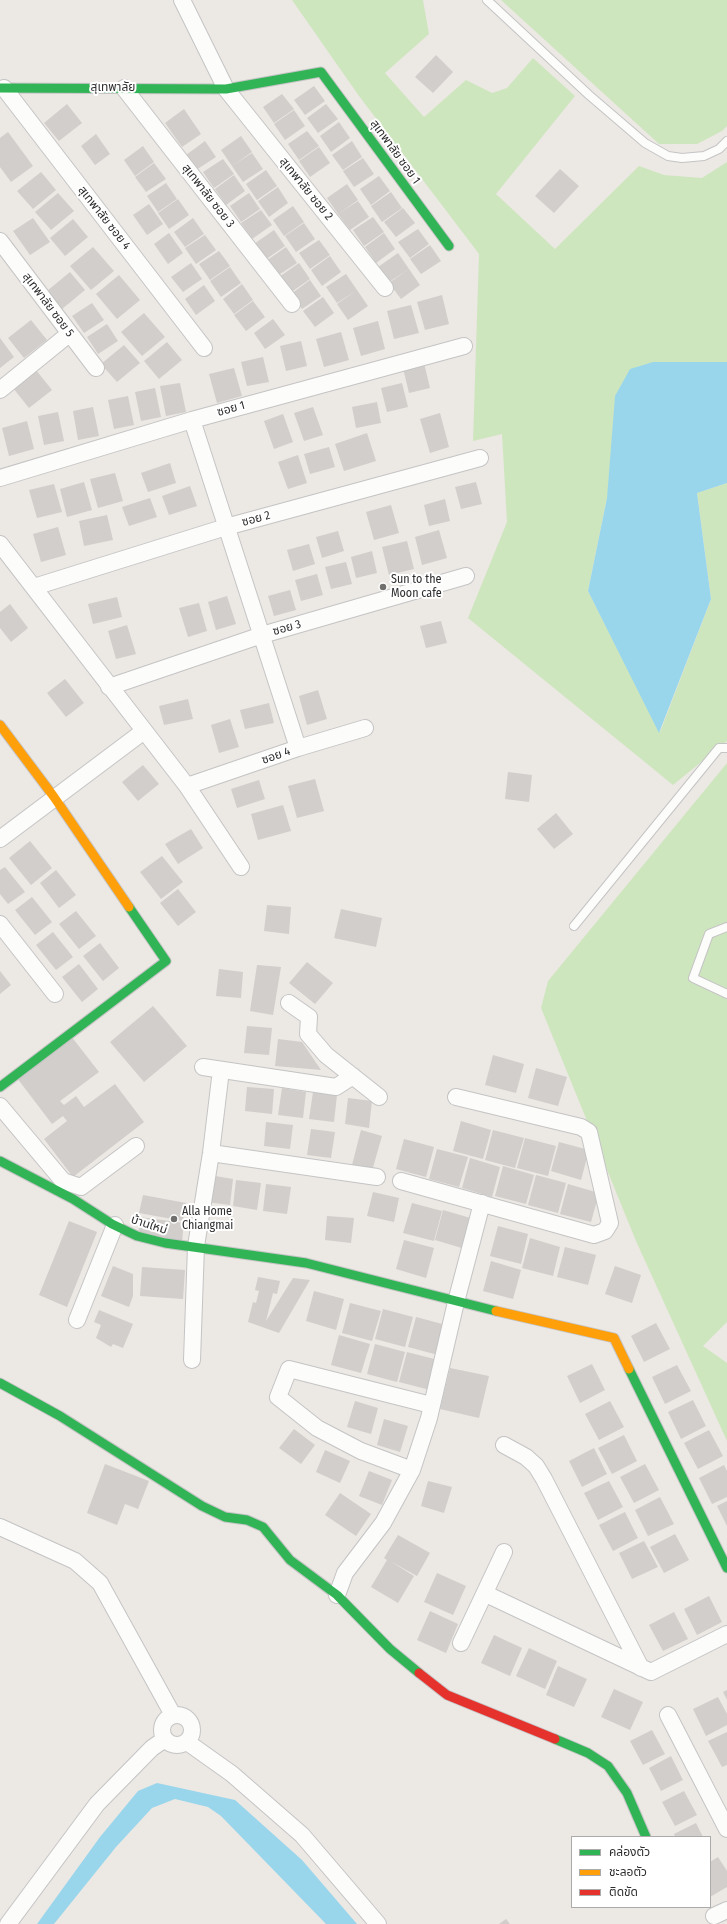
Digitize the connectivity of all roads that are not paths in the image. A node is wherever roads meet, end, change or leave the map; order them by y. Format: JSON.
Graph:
{"nodes":[{"id":1,"x":182,"y":0,"type":"edge"},
{"id":2,"x":487,"y":0,"type":"edge"},
{"id":3,"x":321,"y":72,"type":"joint"},
{"id":4,"x":2,"y":88,"type":"edge"},
{"id":5,"x":124,"y":88,"type":"junction"},
{"id":6,"x":226,"y":89,"type":"junction"},
{"id":7,"x":727,"y":140,"type":"edge"},
{"id":8,"x":0,"y":241,"type":"edge"},
{"id":9,"x":450,"y":246,"type":"dead end"},
{"id":10,"x":385,"y":288,"type":"dead end"},
{"id":11,"x":292,"y":304,"type":"dead end"},
{"id":12,"x":69,"y":334,"type":"junction"},
{"id":13,"x":464,"y":346,"type":"dead end"},
{"id":14,"x":204,"y":348,"type":"dead end"},
{"id":15,"x":96,"y":368,"type":"dead end"},
{"id":16,"x":0,"y":390,"type":"edge"},
{"id":17,"x":192,"y":420,"type":"junction"},
{"id":18,"x":480,"y":458,"type":"dead end"},
{"id":19,"x":0,"y":478,"type":"edge"},
{"id":20,"x":226,"y":527,"type":"junction"},
{"id":21,"x":0,"y":544,"type":"edge"},
{"id":22,"x":466,"y":576,"type":"dead end"},
{"id":23,"x":34,"y":587,"type":"junction"},
{"id":24,"x":262,"y":635,"type":"junction"},
{"id":25,"x":109,"y":687,"type":"junction"},
{"id":26,"x":0,"y":725,"type":"edge"},
{"id":27,"x":365,"y":728,"type":"dead end"},
{"id":28,"x":144,"y":731,"type":"junction"},
{"id":29,"x":298,"y":748,"type":"junction"},
{"id":30,"x":727,"y":748,"type":"edge"},
{"id":31,"x":187,"y":786,"type":"junction"},
{"id":32,"x":54,"y":797,"type":"junction"},
{"id":33,"x":0,"y":839,"type":"edge"},
{"id":34,"x":241,"y":867,"type":"dead end"},
{"id":35,"x":0,"y":924,"type":"edge"},
{"id":36,"x":574,"y":926,"type":"dead end"},
{"id":37,"x":727,"y":927,"type":"edge"},
{"id":38,"x":55,"y":994,"type":"dead end"},
{"id":39,"x":727,"y":994,"type":"edge"},
{"id":40,"x":289,"y":1003,"type":"dead end"},
{"id":41,"x":203,"y":1067,"type":"dead end"},
{"id":42,"x":221,"y":1070,"type":"junction"},
{"id":43,"x":353,"y":1076,"type":"junction"},
{"id":44,"x":0,"y":1087,"type":"edge"},
{"id":45,"x":379,"y":1097,"type":"dead end"},
{"id":46,"x":456,"y":1097,"type":"dead end"},
{"id":47,"x":0,"y":1106,"type":"edge"},
{"id":48,"x":136,"y":1146,"type":"dead end"},
{"id":49,"x":211,"y":1153,"type":"junction"},
{"id":50,"x":0,"y":1161,"type":"edge"},
{"id":51,"x":377,"y":1177,"type":"dead end"},
{"id":52,"x":401,"y":1181,"type":"dead end"},
{"id":53,"x":482,"y":1204,"type":"junction"},
{"id":54,"x":115,"y":1225,"type":"junction"},
{"id":55,"x":196,"y":1246,"type":"junction"},
{"id":56,"x":456,"y":1302,"type":"junction"},
{"id":57,"x":77,"y":1320,"type":"dead end"},
{"id":58,"x":192,"y":1360,"type":"dead end"},
{"id":59,"x":0,"y":1383,"type":"edge"},
{"id":60,"x":431,"y":1405,"type":"junction"},
{"id":61,"x":504,"y":1445,"type":"dead end"},
{"id":62,"x":412,"y":1470,"type":"junction"},
{"id":63,"x":0,"y":1527,"type":"edge"},
{"id":64,"x":504,"y":1552,"type":"dead end"},
{"id":65,"x":727,"y":1568,"type":"edge"},
{"id":66,"x":486,"y":1594,"type":"junction"},
{"id":67,"x":338,"y":1595,"type":"junction"},
{"id":68,"x":727,"y":1634,"type":"edge"},
{"id":69,"x":462,"y":1643,"type":"dead end"},
{"id":70,"x":641,"y":1668,"type":"junction"},
{"id":71,"x":173,"y":1715,"type":"junction"},
{"id":72,"x":668,"y":1715,"type":"dead end"},
{"id":73,"x":165,"y":1739,"type":"junction"},
{"id":74,"x":187,"y":1742,"type":"junction"},
{"id":75,"x":727,"y":1828,"type":"edge"},
{"id":76,"x":646,"y":1836,"type":"edge"},
{"id":77,"x":8,"y":1924,"type":"edge"},
{"id":78,"x":378,"y":1924,"type":"edge"}],
"edges":[{"from":1,"to":6,"type":"street"},
{"from":2,"to":7,"type":"lane"},
{"from":3,"to":6,"type":"street","name":"สุเทพาลัย"},
{"from":3,"to":9,"type":"street","name":"สุเทพาลัย ซอย 1"},
{"from":4,"to":5,"type":"street","name":"สุเทพาลัย"},
{"from":4,"to":14,"type":"street","name":"สุเทพาลัย ซอย 4"},
{"from":5,"to":6,"type":"street","name":"สุเทพาลัย"},
{"from":5,"to":11,"type":"street","name":"สุเทพาลัย ซอย 3"},
{"from":6,"to":10,"type":"street","name":"สุเทพาลัย ซอย 2"},
{"from":8,"to":12,"type":"street","name":"สุเทพาลัย ซอย 5"},
{"from":12,"to":15,"type":"street","name":"สุเทพาลัย ซอย 5"},
{"from":12,"to":16,"type":"street"},
{"from":13,"to":17,"type":"street","name":"ซอย 1"},
{"from":17,"to":19,"type":"street","name":"ซอย 1"},
{"from":17,"to":20,"type":"street"},
{"from":18,"to":20,"type":"street","name":"ซอย 2"},
{"from":20,"to":23,"type":"street","name":"ซอย 2"},
{"from":20,"to":24,"type":"street"},
{"from":21,"to":23,"type":"street"},
{"from":22,"to":24,"type":"street","name":"ซอย 3"},
{"from":23,"to":25,"type":"street"},
{"from":24,"to":25,"type":"street","name":"ซอย 3"},
{"from":24,"to":29,"type":"street"},
{"from":25,"to":28,"type":"street"},
{"from":26,"to":32,"type":"street"},
{"from":27,"to":29,"type":"street","name":"ซอย 4"},
{"from":28,"to":31,"type":"street"},
{"from":28,"to":32,"type":"street"},
{"from":29,"to":31,"type":"street","name":"ซอย 4"},
{"from":30,"to":36,"type":"lane"},
{"from":31,"to":34,"type":"street"},
{"from":32,"to":33,"type":"street"},
{"from":32,"to":44,"type":"street"},
{"from":35,"to":38,"type":"street"},
{"from":37,"to":39,"type":"lane"},
{"from":40,"to":43,"type":"street"},
{"from":41,"to":42,"type":"street"},
{"from":42,"to":43,"type":"street"},
{"from":42,"to":49,"type":"street"},
{"from":43,"to":45,"type":"street"},
{"from":46,"to":53,"type":"street"},
{"from":47,"to":48,"type":"street"},
{"from":49,"to":51,"type":"street"},
{"from":49,"to":55,"type":"street"},
{"from":50,"to":54,"type":"street","name":"บ้านใหม่"},
{"from":52,"to":53,"type":"street"},
{"from":53,"to":56,"type":"street"},
{"from":54,"to":55,"type":"street","name":"บ้านใหม่"},
{"from":54,"to":57,"type":"street"},
{"from":55,"to":56,"type":"street","name":"บ้านใหม่"},
{"from":55,"to":58,"type":"street"},
{"from":56,"to":60,"type":"street"},
{"from":56,"to":65,"type":"street","name":"บ้านใหม่"},
{"from":59,"to":67,"type":"street"},
{"from":60,"to":62,"type":"street"},
{"from":60,"to":62,"type":"street"},
{"from":61,"to":70,"type":"street"},
{"from":62,"to":67,"type":"street"},
{"from":63,"to":71,"type":"street"},
{"from":64,"to":66,"type":"street"},
{"from":66,"to":69,"type":"street"},
{"from":66,"to":70,"type":"street"},
{"from":67,"to":76,"type":"street"},
{"from":68,"to":70,"type":"street"},
{"from":71,"to":73,"type":"street"},
{"from":71,"to":74,"type":"street"},
{"from":72,"to":75,"type":"street"},
{"from":73,"to":74,"type":"street"},
{"from":73,"to":77,"type":"street"},
{"from":74,"to":78,"type":"street"}]}
